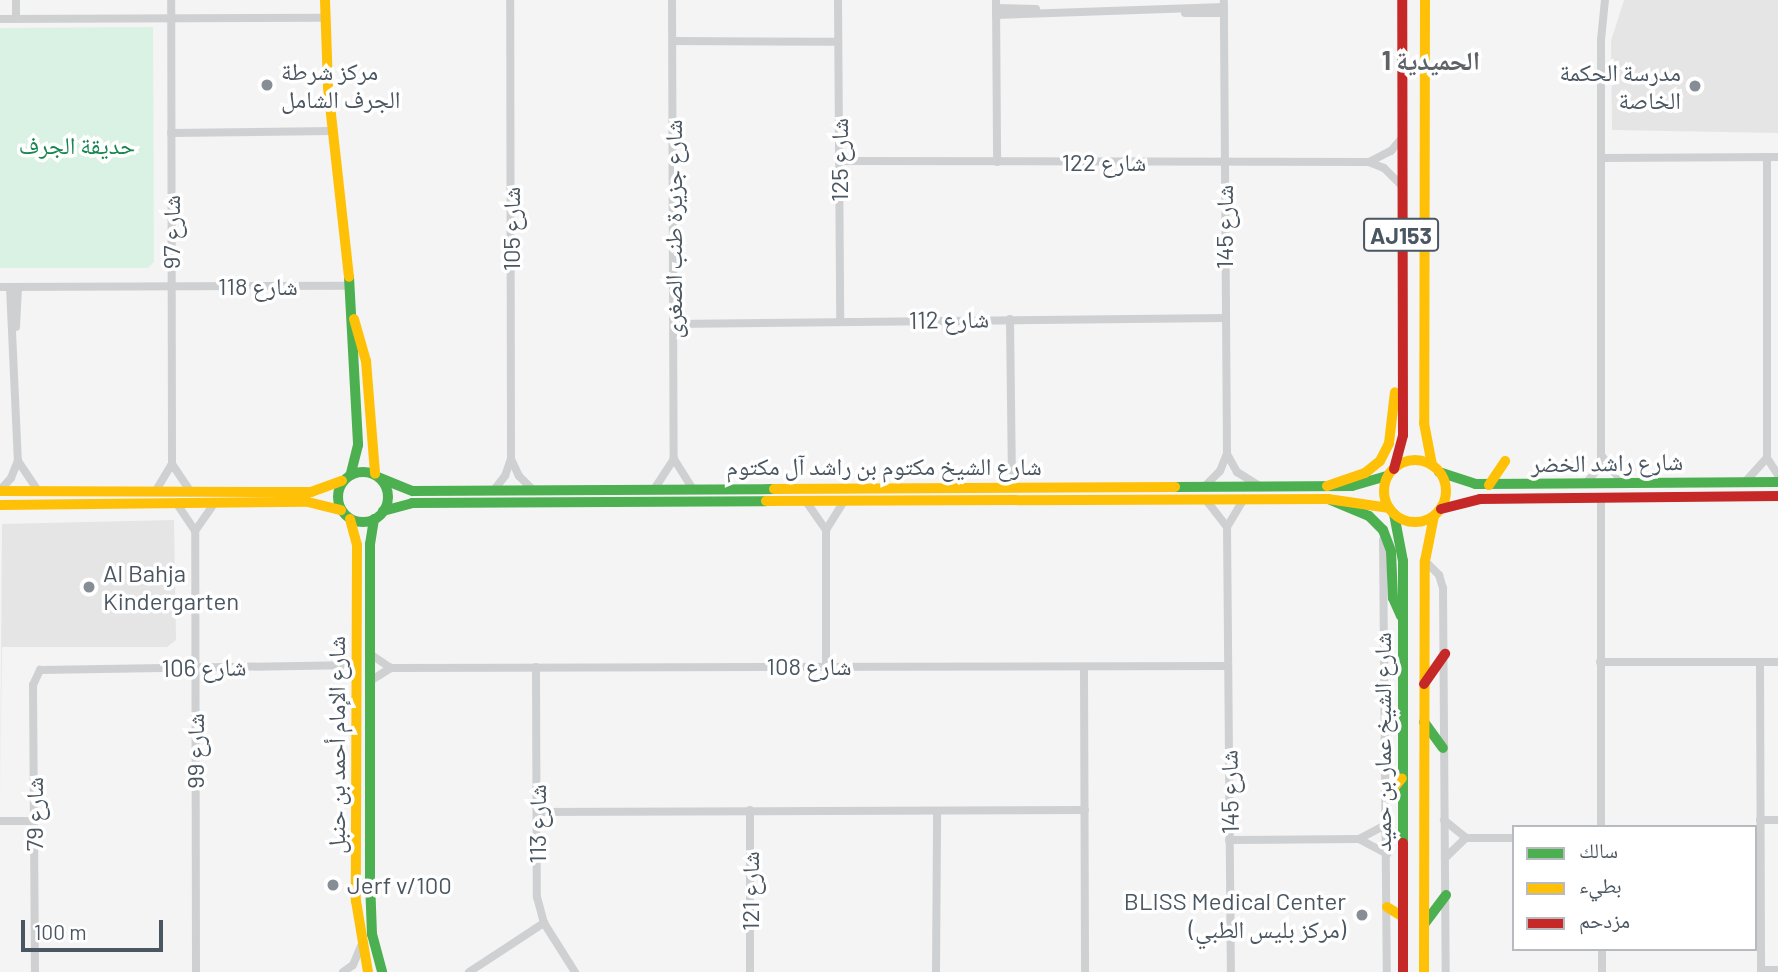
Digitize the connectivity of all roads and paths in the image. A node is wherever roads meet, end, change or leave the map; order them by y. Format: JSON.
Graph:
{"nodes":[{"id":1,"x":16,"y":0,"type":"edge"},
{"id":2,"x":171,"y":0,"type":"edge"},
{"id":3,"x":325,"y":0,"type":"edge"},
{"id":4,"x":510,"y":0,"type":"edge"},
{"id":5,"x":672,"y":0,"type":"edge"},
{"id":6,"x":838,"y":0,"type":"edge"},
{"id":7,"x":1111,"y":0,"type":"edge"},
{"id":8,"x":1402,"y":0,"type":"edge"},
{"id":9,"x":1425,"y":0,"type":"edge"},
{"id":10,"x":1605,"y":0,"type":"edge"},
{"id":11,"x":1224,"y":7,"type":"edge"},
{"id":12,"x":996,"y":8,"type":"edge"},
{"id":13,"x":1111,"y":11,"type":"junction"},
{"id":14,"x":325,"y":18,"type":"junction"},
{"id":15,"x":0,"y":19,"type":"edge"},
{"id":16,"x":16,"y":19,"type":"junction"},
{"id":17,"x":171,"y":19,"type":"junction"},
{"id":18,"x":673,"y":41,"type":"junction"},
{"id":19,"x":838,"y":43,"type":"junction"},
{"id":20,"x":332,"y":131,"type":"junction"},
{"id":21,"x":171,"y":133,"type":"junction"},
{"id":22,"x":1401,"y":139,"type":"junction"},
{"id":23,"x":1767,"y":157,"type":"junction"},
{"id":24,"x":1778,"y":157,"type":"edge"},
{"id":25,"x":1601,"y":158,"type":"junction"},
{"id":26,"x":839,"y":161,"type":"junction"},
{"id":27,"x":997,"y":162,"type":"junction"},
{"id":28,"x":1224,"y":162,"type":"junction"},
{"id":29,"x":1369,"y":162,"type":"junction"},
{"id":30,"x":1402,"y":185,"type":"junction"},
{"id":31,"x":172,"y":286,"type":"junction"},
{"id":32,"x":348,"y":286,"type":"junction"},
{"id":33,"x":0,"y":287,"type":"edge"},
{"id":34,"x":14,"y":287,"type":"junction"},
{"id":35,"x":353,"y":316,"type":"junction"},
{"id":36,"x":1010,"y":318,"type":"junction"},
{"id":37,"x":1225,"y":318,"type":"junction"},
{"id":38,"x":840,"y":321,"type":"junction"},
{"id":39,"x":1767,"y":322,"type":"junction"},
{"id":40,"x":1778,"y":322,"type":"edge"},
{"id":41,"x":674,"y":324,"type":"junction"},
{"id":42,"x":1400,"y":368,"type":"junction"},
{"id":43,"x":1227,"y":454,"type":"junction"},
{"id":44,"x":1601,"y":455,"type":"junction"},
{"id":45,"x":511,"y":458,"type":"junction"},
{"id":46,"x":1767,"y":458,"type":"junction"},
{"id":47,"x":674,"y":459,"type":"junction"},
{"id":48,"x":18,"y":461,"type":"junction"},
{"id":49,"x":1506,"y":461,"type":"dead end"},
{"id":50,"x":172,"y":464,"type":"junction"},
{"id":51,"x":1435,"y":468,"type":"junction"},
{"id":52,"x":1391,"y":472,"type":"junction"},
{"id":53,"x":1778,"y":475,"type":"edge"},
{"id":54,"x":378,"y":476,"type":"junction"},
{"id":55,"x":347,"y":477,"type":"junction"},
{"id":56,"x":1746,"y":482,"type":"junction"},
{"id":57,"x":1778,"y":482,"type":"edge"},
{"id":58,"x":1586,"y":483,"type":"junction"},
{"id":59,"x":1623,"y":483,"type":"junction"},
{"id":60,"x":1489,"y":485,"type":"junction"},
{"id":61,"x":1203,"y":486,"type":"junction"},
{"id":62,"x":1261,"y":486,"type":"junction"},
{"id":63,"x":1327,"y":486,"type":"junction"},
{"id":64,"x":1012,"y":487,"type":"junction"},
{"id":65,"x":655,"y":488,"type":"junction"},
{"id":66,"x":692,"y":488,"type":"junction"},
{"id":67,"x":533,"y":489,"type":"junction"},
{"id":68,"x":494,"y":490,"type":"junction"},
{"id":69,"x":0,"y":491,"type":"edge"},
{"id":70,"x":39,"y":492,"type":"junction"},
{"id":71,"x":191,"y":492,"type":"junction"},
{"id":72,"x":153,"y":493,"type":"junction"},
{"id":73,"x":1778,"y":496,"type":"edge"},
{"id":74,"x":1601,"y":497,"type":"junction"},
{"id":75,"x":1205,"y":499,"type":"junction"},
{"id":76,"x":1244,"y":499,"type":"junction"},
{"id":77,"x":1328,"y":499,"type":"junction"},
{"id":78,"x":805,"y":500,"type":"junction"},
{"id":79,"x":844,"y":501,"type":"junction"},
{"id":80,"x":177,"y":504,"type":"junction"},
{"id":81,"x":0,"y":505,"type":"edge"},
{"id":82,"x":214,"y":505,"type":"junction"},
{"id":83,"x":341,"y":510,"type":"junction"},
{"id":84,"x":1391,"y":511,"type":"junction"},
{"id":85,"x":383,"y":512,"type":"junction"},
{"id":86,"x":1437,"y":512,"type":"junction"},
{"id":87,"x":350,"y":519,"type":"junction"},
{"id":88,"x":374,"y":519,"type":"junction"},
{"id":89,"x":1227,"y":527,"type":"junction"},
{"id":90,"x":826,"y":530,"type":"junction"},
{"id":91,"x":1383,"y":530,"type":"junction"},
{"id":92,"x":195,"y":531,"type":"junction"},
{"id":93,"x":1425,"y":561,"type":"junction"},
{"id":94,"x":1403,"y":620,"type":"junction"},
{"id":95,"x":370,"y":654,"type":"junction"},
{"id":96,"x":1445,"y":654,"type":"junction"},
{"id":97,"x":1600,"y":662,"type":"junction"},
{"id":98,"x":1760,"y":662,"type":"junction"},
{"id":99,"x":1778,"y":662,"type":"edge"},
{"id":100,"x":357,"y":666,"type":"junction"},
{"id":101,"x":826,"y":666,"type":"junction"},
{"id":102,"x":1227,"y":666,"type":"junction"},
{"id":103,"x":195,"y":667,"type":"junction"},
{"id":104,"x":536,"y":667,"type":"junction"},
{"id":105,"x":51,"y":668,"type":"joint"},
{"id":106,"x":391,"y":668,"type":"junction"},
{"id":107,"x":1084,"y":668,"type":"junction"},
{"id":108,"x":370,"y":681,"type":"junction"},
{"id":109,"x":1424,"y":685,"type":"junction"},
{"id":110,"x":1424,"y":722,"type":"junction"},
{"id":111,"x":1443,"y":748,"type":"junction"},
{"id":112,"x":1402,"y":778,"type":"junction"},
{"id":113,"x":1387,"y":796,"type":"junction"},
{"id":114,"x":750,"y":810,"type":"junction"},
{"id":115,"x":1085,"y":810,"type":"junction"},
{"id":116,"x":937,"y":811,"type":"junction"},
{"id":117,"x":537,"y":812,"type":"junction"},
{"id":118,"x":1444,"y":820,"type":"junction"},
{"id":119,"x":1760,"y":820,"type":"junction"},
{"id":120,"x":1778,"y":820,"type":"edge"},
{"id":121,"x":0,"y":821,"type":"edge"},
{"id":122,"x":35,"y":821,"type":"junction"},
{"id":123,"x":1387,"y":824,"type":"junction"},
{"id":124,"x":1601,"y":825,"type":"edge"},
{"id":125,"x":1466,"y":838,"type":"junction"},
{"id":126,"x":1512,"y":838,"type":"edge"},
{"id":127,"x":1359,"y":839,"type":"junction"},
{"id":128,"x":1230,"y":840,"type":"junction"},
{"id":129,"x":1387,"y":854,"type":"junction"},
{"id":130,"x":1444,"y":858,"type":"junction"},
{"id":131,"x":1446,"y":895,"type":"junction"},
{"id":132,"x":1387,"y":907,"type":"junction"},
{"id":133,"x":1403,"y":917,"type":"junction"},
{"id":134,"x":544,"y":923,"type":"junction"},
{"id":135,"x":1424,"y":924,"type":"junction"},
{"id":136,"x":361,"y":946,"type":"junction"},
{"id":137,"x":1602,"y":951,"type":"edge"},
{"id":138,"x":1778,"y":970,"type":"edge"},
{"id":139,"x":1761,"y":971,"type":"edge"},
{"id":140,"x":35,"y":972,"type":"edge"},
{"id":141,"x":196,"y":972,"type":"edge"},
{"id":142,"x":343,"y":972,"type":"edge"},
{"id":143,"x":368,"y":972,"type":"edge"},
{"id":144,"x":382,"y":972,"type":"edge"},
{"id":145,"x":469,"y":972,"type":"edge"},
{"id":146,"x":575,"y":972,"type":"edge"},
{"id":147,"x":750,"y":972,"type":"edge"},
{"id":148,"x":936,"y":972,"type":"edge"},
{"id":149,"x":1085,"y":972,"type":"edge"},
{"id":150,"x":1231,"y":972,"type":"edge"},
{"id":151,"x":1387,"y":972,"type":"edge"},
{"id":152,"x":1403,"y":972,"type":"edge"},
{"id":153,"x":1424,"y":972,"type":"edge"},
{"id":154,"x":1446,"y":972,"type":"edge"},
{"id":155,"x":1602,"y":972,"type":"edge"}],
"edges":[{"from":1,"to":16,"type":"street"},
{"from":2,"to":17,"type":"street","name":"شارع 97"},
{"from":3,"to":14,"type":"street"},
{"from":4,"to":45,"type":"street","name":"شارع 105"},
{"from":5,"to":18,"type":"street","name":"شارع جزيرة طنب الصغرى"},
{"from":6,"to":19,"type":"street","name":"شارع 125"},
{"from":7,"to":13,"type":"street"},
{"from":8,"to":22,"type":"street","number":"AJ153"},
{"from":9,"to":51,"type":"street","number":"AJ153"},
{"from":10,"to":25,"type":"street"},
{"from":11,"to":13,"type":"street"},
{"from":11,"to":28,"type":"street","name":"شارع 145"},
{"from":12,"to":13,"type":"street"},
{"from":12,"to":27,"type":"street"},
{"from":14,"to":17,"type":"street"},
{"from":14,"to":20,"type":"street"},
{"from":15,"to":16,"type":"street"},
{"from":16,"to":17,"type":"street"},
{"from":17,"to":21,"type":"street","name":"شارع 97"},
{"from":18,"to":19,"type":"street"},
{"from":18,"to":41,"type":"street","name":"شارع جزيرة طنب الصغرى"},
{"from":19,"to":26,"type":"street","name":"شارع 125"},
{"from":20,"to":21,"type":"street"},
{"from":20,"to":32,"type":"street"},
{"from":21,"to":31,"type":"street","name":"شارع 97"},
{"from":22,"to":29,"type":"street"},
{"from":22,"to":30,"type":"street","number":"AJ153"},
{"from":23,"to":24,"type":"street"},
{"from":23,"to":25,"type":"street"},
{"from":23,"to":39,"type":"street"},
{"from":25,"to":44,"type":"street"},
{"from":26,"to":27,"type":"street","name":"شارع 122"},
{"from":26,"to":38,"type":"street","name":"شارع 125"},
{"from":27,"to":28,"type":"street","name":"شارع 122"},
{"from":28,"to":29,"type":"street","name":"شارع 122"},
{"from":28,"to":37,"type":"street","name":"شارع 145"},
{"from":29,"to":30,"type":"street"},
{"from":30,"to":42,"type":"street","number":"AJ153"},
{"from":31,"to":32,"type":"street","name":"شارع 118"},
{"from":31,"to":34,"type":"street","name":"شارع 118"},
{"from":31,"to":50,"type":"street","name":"شارع 97"},
{"from":32,"to":35,"type":"street"},
{"from":33,"to":34,"type":"street","name":"شارع 118"},
{"from":34,"to":48,"type":"street"},
{"from":35,"to":54,"type":"street"},
{"from":35,"to":55,"type":"street"},
{"from":36,"to":37,"type":"street","name":"شارع 112"},
{"from":36,"to":38,"type":"street","name":"شارع 112"},
{"from":36,"to":64,"type":"street"},
{"from":37,"to":43,"type":"street","name":"شارع 145"},
{"from":38,"to":41,"type":"street","name":"شارع 112"},
{"from":39,"to":40,"type":"street"},
{"from":39,"to":46,"type":"street"},
{"from":41,"to":47,"type":"street","name":"شارع جزيرة طنب الصغرى"},
{"from":42,"to":52,"type":"street","number":"AJ153"},
{"from":42,"to":63,"type":"street"},
{"from":43,"to":61,"type":"street"},
{"from":43,"to":62,"type":"street"},
{"from":44,"to":58,"type":"street"},
{"from":44,"to":59,"type":"street"},
{"from":45,"to":67,"type":"street"},
{"from":45,"to":68,"type":"street","name":"شارع 105"},
{"from":46,"to":53,"type":"street"},
{"from":46,"to":56,"type":"street"},
{"from":47,"to":65,"type":"street"},
{"from":47,"to":66,"type":"street"},
{"from":48,"to":69,"type":"street"},
{"from":48,"to":70,"type":"street"},
{"from":49,"to":60,"type":"street"},
{"from":50,"to":71,"type":"street"},
{"from":50,"to":72,"type":"street"},
{"from":51,"to":52,"type":"street"},
{"from":51,"to":60,"type":"street","name":"شارع راشد الخضر"},
{"from":51,"to":86,"type":"street"},
{"from":52,"to":63,"type":"street","name":"شارع الشيخ مكتوم بن راشد آل مكتوم"},
{"from":52,"to":84,"type":"street"},
{"from":54,"to":55,"type":"street"},
{"from":54,"to":68,"type":"street","name":"شارع الشيخ مكتوم بن راشد آل مكتوم"},
{"from":54,"to":85,"type":"street"},
{"from":55,"to":71,"type":"street"},
{"from":55,"to":83,"type":"street"},
{"from":56,"to":57,"type":"street","name":"شارع راشد الخضر"},
{"from":56,"to":59,"type":"street","name":"شارع راشد الخضر"},
{"from":58,"to":59,"type":"street","name":"شارع راشد الخضر"},
{"from":58,"to":60,"type":"street","name":"شارع راشد الخضر"},
{"from":61,"to":62,"type":"street","name":"شارع الشيخ مكتوم بن راشد آل مكتوم"},
{"from":61,"to":64,"type":"street","name":"شارع الشيخ مكتوم بن راشد آل مكتوم"},
{"from":62,"to":63,"type":"street","name":"شارع الشيخ مكتوم بن راشد آل مكتوم"},
{"from":64,"to":66,"type":"street","name":"شارع الشيخ مكتوم بن راشد آل مكتوم"},
{"from":65,"to":66,"type":"street","name":"شارع الشيخ مكتوم بن راشد آل مكتوم"},
{"from":65,"to":67,"type":"street","name":"شارع الشيخ مكتوم بن راشد آل مكتوم"},
{"from":67,"to":68,"type":"street","name":"شارع الشيخ مكتوم بن راشد آل مكتوم"},
{"from":69,"to":70,"type":"street"},
{"from":70,"to":72,"type":"street"},
{"from":71,"to":72,"type":"street"},
{"from":73,"to":74,"type":"street","name":"شارع راشد الخضر"},
{"from":74,"to":86,"type":"street","name":"شارع راشد الخضر"},
{"from":74,"to":97,"type":"street"},
{"from":75,"to":76,"type":"street","name":"شارع الشيخ مكتوم بن راشد آل مكتوم"},
{"from":75,"to":79,"type":"street","name":"شارع الشيخ مكتوم بن راشد آل مكتوم"},
{"from":75,"to":89,"type":"street"},
{"from":76,"to":77,"type":"street","name":"شارع الشيخ مكتوم بن راشد آل مكتوم"},
{"from":76,"to":89,"type":"street"},
{"from":77,"to":84,"type":"street","name":"شارع الشيخ مكتوم بن راشد آل مكتوم"},
{"from":77,"to":91,"type":"street"},
{"from":78,"to":79,"type":"street","name":"شارع الشيخ مكتوم بن راشد آل مكتوم"},
{"from":78,"to":85,"type":"street","name":"شارع الشيخ مكتوم بن راشد آل مكتوم"},
{"from":78,"to":90,"type":"street"},
{"from":79,"to":90,"type":"street"},
{"from":80,"to":81,"type":"street"},
{"from":80,"to":82,"type":"street"},
{"from":80,"to":92,"type":"street"},
{"from":82,"to":83,"type":"street"},
{"from":82,"to":92,"type":"street"},
{"from":83,"to":87,"type":"street"},
{"from":84,"to":86,"type":"street"},
{"from":84,"to":94,"type":"street","name":"شارع الشيخ عمار بن حميد"},
{"from":85,"to":88,"type":"street"},
{"from":86,"to":93,"type":"street","name":"شارع الشيخ عمار بن حميد"},
{"from":87,"to":88,"type":"street"},
{"from":87,"to":100,"type":"street","name":"شارع الإمام أحمد بن حنبل"},
{"from":88,"to":95,"type":"street","name":"شارع الإمام أحمد بن حنبل"},
{"from":89,"to":102,"type":"street","name":"شارع 145"},
{"from":90,"to":101,"type":"street"},
{"from":91,"to":94,"type":"street"},
{"from":91,"to":113,"type":"street"},
{"from":92,"to":103,"type":"street","name":"شارع 99"},
{"from":93,"to":96,"type":"street"},
{"from":93,"to":109,"type":"street","name":"شارع الشيخ عمار بن حميد"},
{"from":94,"to":112,"type":"street","name":"شارع الشيخ عمار بن حميد"},
{"from":95,"to":106,"type":"street"},
{"from":95,"to":108,"type":"street","name":"شارع الإمام أحمد بن حنبل"},
{"from":96,"to":109,"type":"street"},
{"from":96,"to":111,"type":"street"},
{"from":97,"to":98,"type":"street"},
{"from":97,"to":124,"type":"street"},
{"from":98,"to":99,"type":"street"},
{"from":98,"to":119,"type":"street"},
{"from":100,"to":103,"type":"street","name":"شارع 106"},
{"from":100,"to":136,"type":"street","name":"شارع الإمام أحمد بن حنبل"},
{"from":101,"to":104,"type":"street","name":"شارع 108"},
{"from":101,"to":107,"type":"street","name":"شارع 108"},
{"from":102,"to":107,"type":"street","name":"شارع 108"},
{"from":102,"to":128,"type":"street","name":"شارع 145"},
{"from":103,"to":105,"type":"street","name":"شارع 106"},
{"from":103,"to":141,"type":"street","name":"شارع 99"},
{"from":104,"to":106,"type":"street","name":"شارع 108"},
{"from":104,"to":117,"type":"street","name":"شارع 113"},
{"from":105,"to":122,"type":"street","name":"شارع 79"},
{"from":106,"to":108,"type":"street"},
{"from":107,"to":115,"type":"street"},
{"from":108,"to":144,"type":"street","name":"شارع الإمام أحمد بن حنبل"},
{"from":109,"to":110,"type":"street","name":"شارع الشيخ عمار بن حميد"},
{"from":110,"to":111,"type":"street"},
{"from":110,"to":135,"type":"street","name":"شارع الشيخ عمار بن حميد"},
{"from":111,"to":118,"type":"street"},
{"from":112,"to":113,"type":"street"},
{"from":112,"to":133,"type":"street","name":"شارع الشيخ عمار بن حميد"},
{"from":113,"to":123,"type":"street"},
{"from":114,"to":116,"type":"street"},
{"from":114,"to":117,"type":"street"},
{"from":114,"to":147,"type":"street","name":"شارع 121"},
{"from":115,"to":116,"type":"street"},
{"from":115,"to":149,"type":"street"},
{"from":116,"to":148,"type":"street"},
{"from":117,"to":134,"type":"street","name":"شارع 113"},
{"from":118,"to":125,"type":"street"},
{"from":118,"to":130,"type":"street"},
{"from":119,"to":120,"type":"street"},
{"from":119,"to":139,"type":"street"},
{"from":121,"to":122,"type":"street"},
{"from":122,"to":140,"type":"street","name":"شارع 79"},
{"from":123,"to":127,"type":"street"},
{"from":123,"to":129,"type":"street"},
{"from":125,"to":126,"type":"street"},
{"from":125,"to":130,"type":"street"},
{"from":127,"to":128,"type":"street"},
{"from":127,"to":129,"type":"street"},
{"from":128,"to":150,"type":"street","name":"شارع 145"},
{"from":129,"to":132,"type":"street"},
{"from":130,"to":131,"type":"street"},
{"from":131,"to":135,"type":"street"},
{"from":131,"to":154,"type":"street"},
{"from":132,"to":133,"type":"street"},
{"from":132,"to":151,"type":"street"},
{"from":133,"to":152,"type":"street","name":"شارع الشيخ عمار بن حميد"},
{"from":134,"to":145,"type":"street"},
{"from":134,"to":146,"type":"street","name":"شارع 113"},
{"from":135,"to":153,"type":"street","name":"شارع الشيخ عمار بن حميد"},
{"from":136,"to":142,"type":"street"},
{"from":136,"to":143,"type":"street","name":"شارع الإمام أحمد بن حنبل"},
{"from":137,"to":155,"type":"street"},
{"from":138,"to":139,"type":"street"}]}
